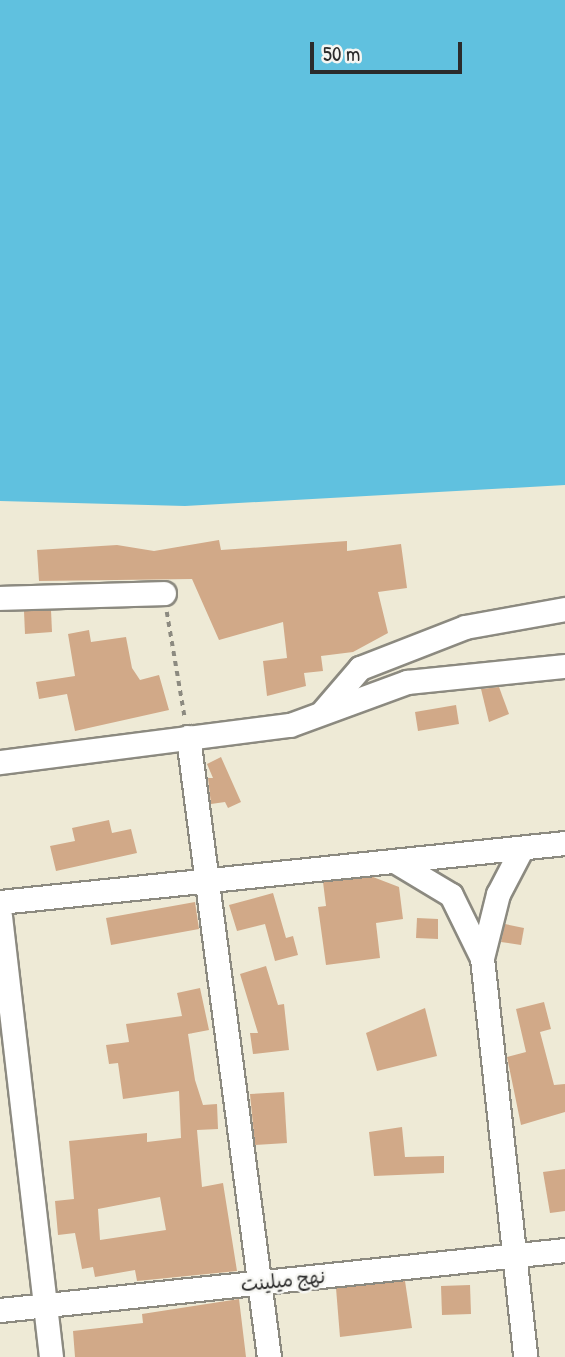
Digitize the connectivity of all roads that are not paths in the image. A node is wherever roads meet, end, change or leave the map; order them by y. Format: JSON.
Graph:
{"nodes":[{"id":1,"x":164,"y":593,"type":"road end"},
{"id":2,"x":0,"y":598,"type":"edge"},
{"id":3,"x":565,"y":609,"type":"edge"},
{"id":4,"x":565,"y":666,"type":"edge"},
{"id":5,"x":321,"y":713,"type":"junction"},
{"id":6,"x":188,"y":737,"type":"junction"},
{"id":7,"x":0,"y":762,"type":"edge"},
{"id":8,"x":565,"y":843,"type":"edge"},
{"id":9,"x":523,"y":848,"type":"junction"},
{"id":10,"x":396,"y":862,"type":"junction"},
{"id":11,"x":205,"y":885,"type":"junction"},
{"id":12,"x":0,"y":902,"type":"edge"},
{"id":13,"x":0,"y":916,"type":"edge"},
{"id":14,"x":482,"y":958,"type":"junction"},
{"id":15,"x":565,"y":1250,"type":"edge"},
{"id":16,"x":514,"y":1256,"type":"junction"},
{"id":17,"x":261,"y":1283,"type":"junction"},
{"id":18,"x":45,"y":1305,"type":"junction"},
{"id":19,"x":0,"y":1310,"type":"edge"},
{"id":20,"x":51,"y":1357,"type":"edge"},
{"id":21,"x":269,"y":1357,"type":"edge"},
{"id":22,"x":525,"y":1357,"type":"edge"}],
"edges":[{"from":1,"to":2,"type":"street"},
{"from":3,"to":5,"type":"street"},
{"from":4,"to":5,"type":"street"},
{"from":5,"to":6,"type":"street"},
{"from":6,"to":7,"type":"street"},
{"from":6,"to":11,"type":"street"},
{"from":8,"to":9,"type":"street"},
{"from":9,"to":10,"type":"street"},
{"from":9,"to":14,"type":"street"},
{"from":10,"to":11,"type":"street"},
{"from":10,"to":14,"type":"street"},
{"from":11,"to":12,"type":"street"},
{"from":11,"to":17,"type":"street"},
{"from":13,"to":18,"type":"street"},
{"from":14,"to":16,"type":"street"},
{"from":15,"to":16,"type":"street","name":"نهج ميلينت"},
{"from":16,"to":17,"type":"street","name":"نهج ميلينت"},
{"from":16,"to":22,"type":"street"},
{"from":17,"to":18,"type":"street","name":"نهج ميلينت"},
{"from":17,"to":21,"type":"street"},
{"from":18,"to":19,"type":"street","name":"نهج ميلينت"},
{"from":18,"to":20,"type":"street"}]}
